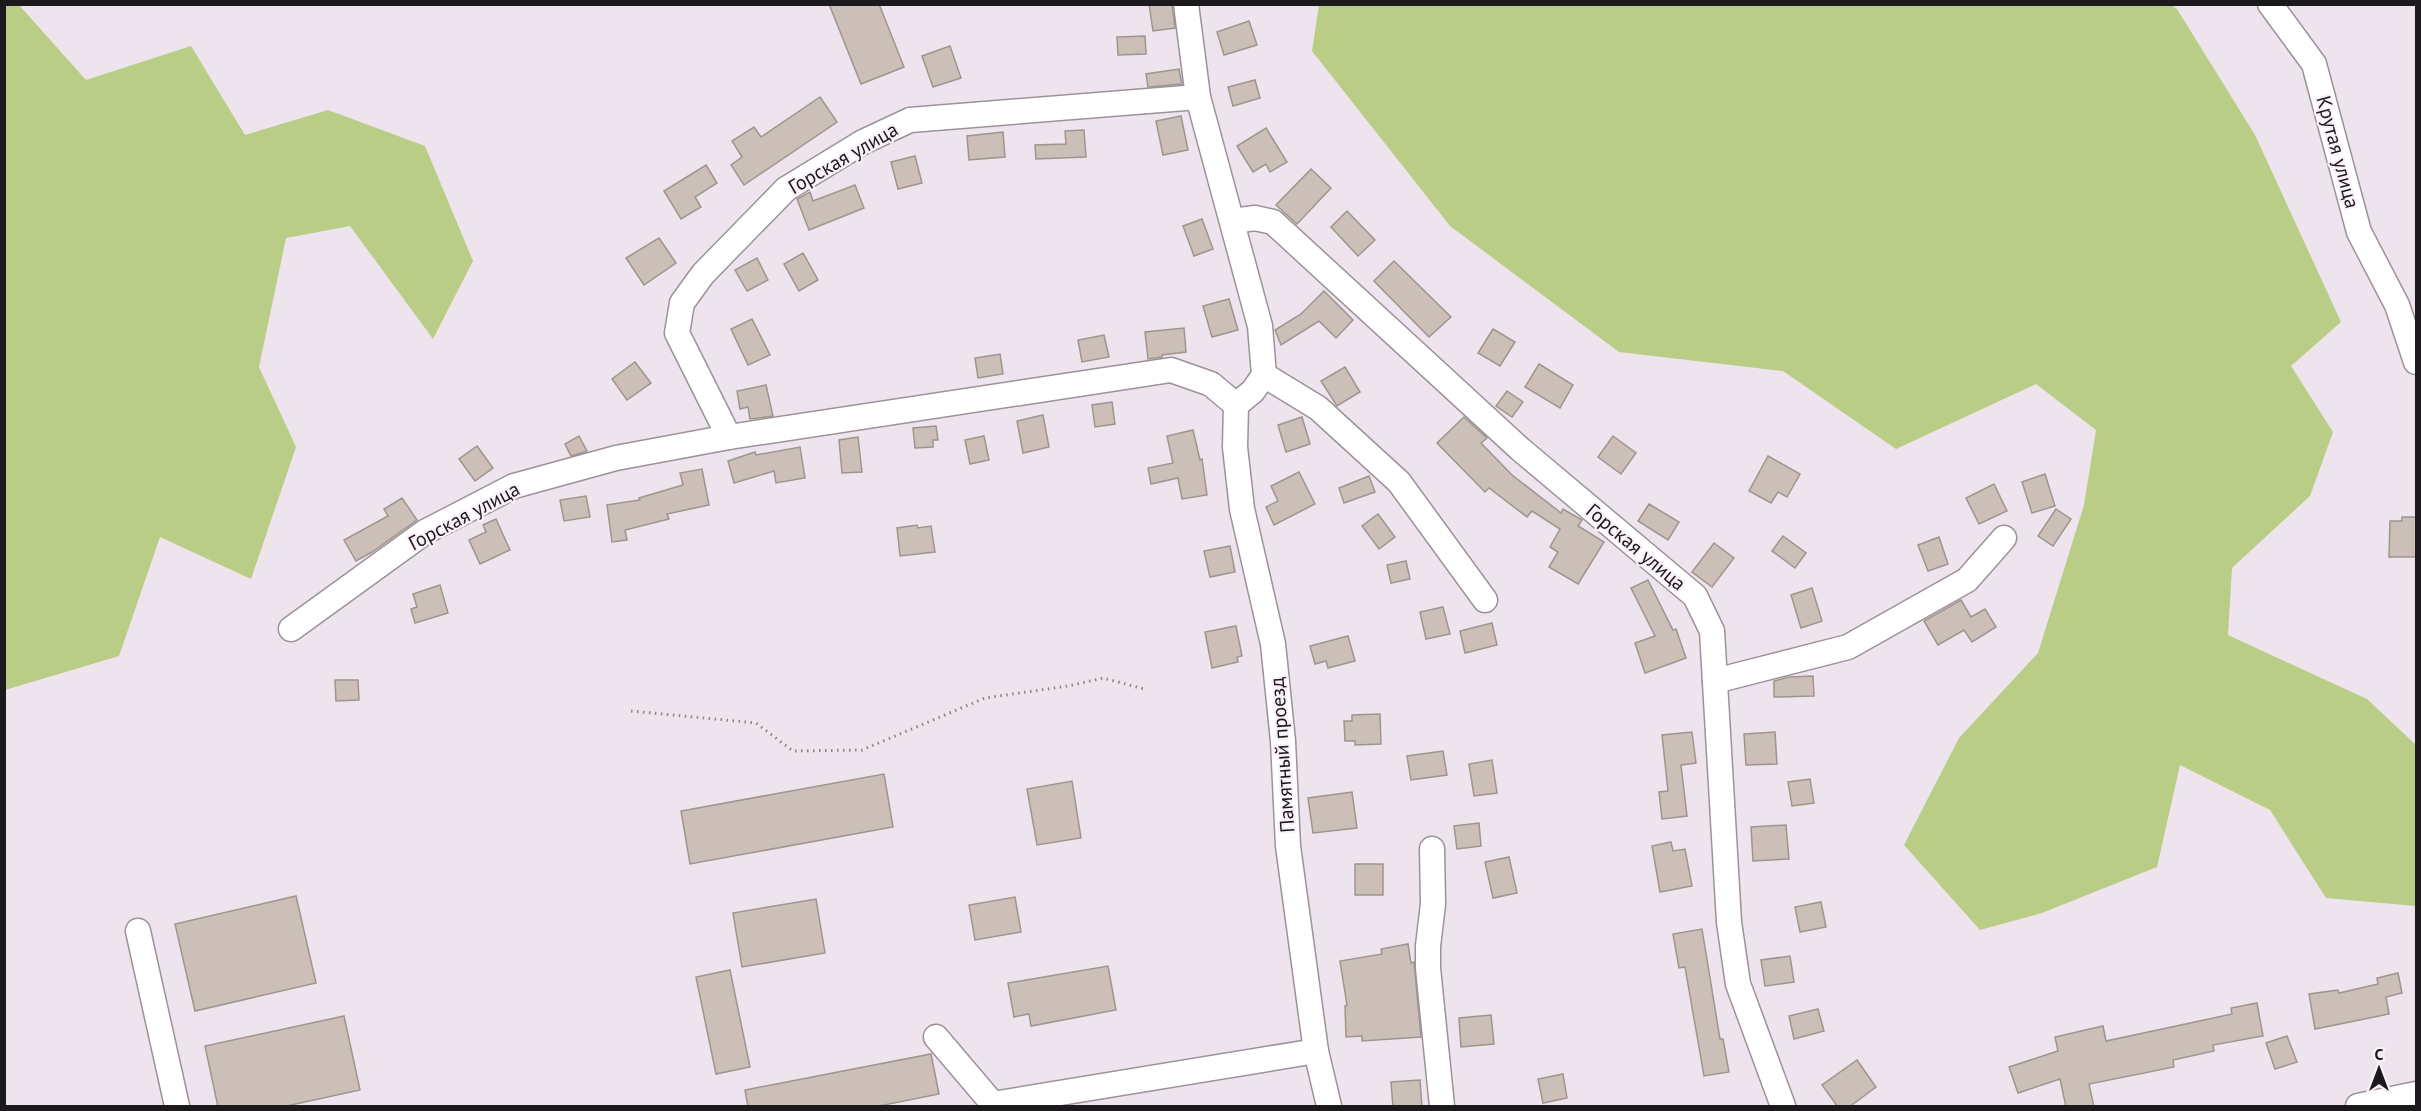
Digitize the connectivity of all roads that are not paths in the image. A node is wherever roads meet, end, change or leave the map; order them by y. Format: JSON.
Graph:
{"nodes":[{"id":1,"x":1186,"y":4,"type":"edge"},
{"id":2,"x":2270,"y":4,"type":"edge"},
{"id":3,"x":1198,"y":97,"type":"junction"},
{"id":4,"x":1233,"y":220,"type":"junction"},
{"id":5,"x":2416,"y":362,"type":"edge"},
{"id":6,"x":1264,"y":375,"type":"junction"},
{"id":7,"x":1236,"y":405,"type":"junction"},
{"id":8,"x":729,"y":437,"type":"junction"},
{"id":9,"x":2004,"y":538,"type":"dead end"},
{"id":10,"x":1485,"y":600,"type":"dead end"},
{"id":11,"x":291,"y":629,"type":"dead end"},
{"id":12,"x":1715,"y":681,"type":"junction"},
{"id":13,"x":1432,"y":849,"type":"dead end"},
{"id":14,"x":138,"y":931,"type":"dead end"},
{"id":15,"x":936,"y":1037,"type":"dead end"},
{"id":16,"x":1316,"y":1051,"type":"junction"},
{"id":17,"x":2416,"y":1094,"type":"edge"},
{"id":18,"x":177,"y":1107,"type":"edge"},
{"id":19,"x":1329,"y":1107,"type":"edge"},
{"id":20,"x":1442,"y":1107,"type":"edge"},
{"id":21,"x":1783,"y":1107,"type":"edge"},
{"id":22,"x":2358,"y":1107,"type":"edge"}],
"edges":[{"from":1,"to":3,"type":"street"},
{"from":2,"to":5,"type":"street","name":"Крутая улица"},
{"from":3,"to":4,"type":"street"},
{"from":3,"to":8,"type":"street","name":"Горская улица"},
{"from":4,"to":6,"type":"street"},
{"from":4,"to":12,"type":"street","name":"Горская улица"},
{"from":6,"to":7,"type":"street"},
{"from":6,"to":10,"type":"street"},
{"from":7,"to":8,"type":"street","name":"Горская улица"},
{"from":7,"to":16,"type":"street","name":"Памятный проезд"},
{"from":8,"to":11,"type":"street","name":"Горская улица"},
{"from":9,"to":12,"type":"street"},
{"from":12,"to":21,"type":"street","name":"Горская улица"},
{"from":13,"to":20,"type":"street"},
{"from":14,"to":18,"type":"street"},
{"from":15,"to":16,"type":"street"},
{"from":16,"to":19,"type":"street","name":"Памятный проезд"},
{"from":17,"to":22,"type":"street"}]}
